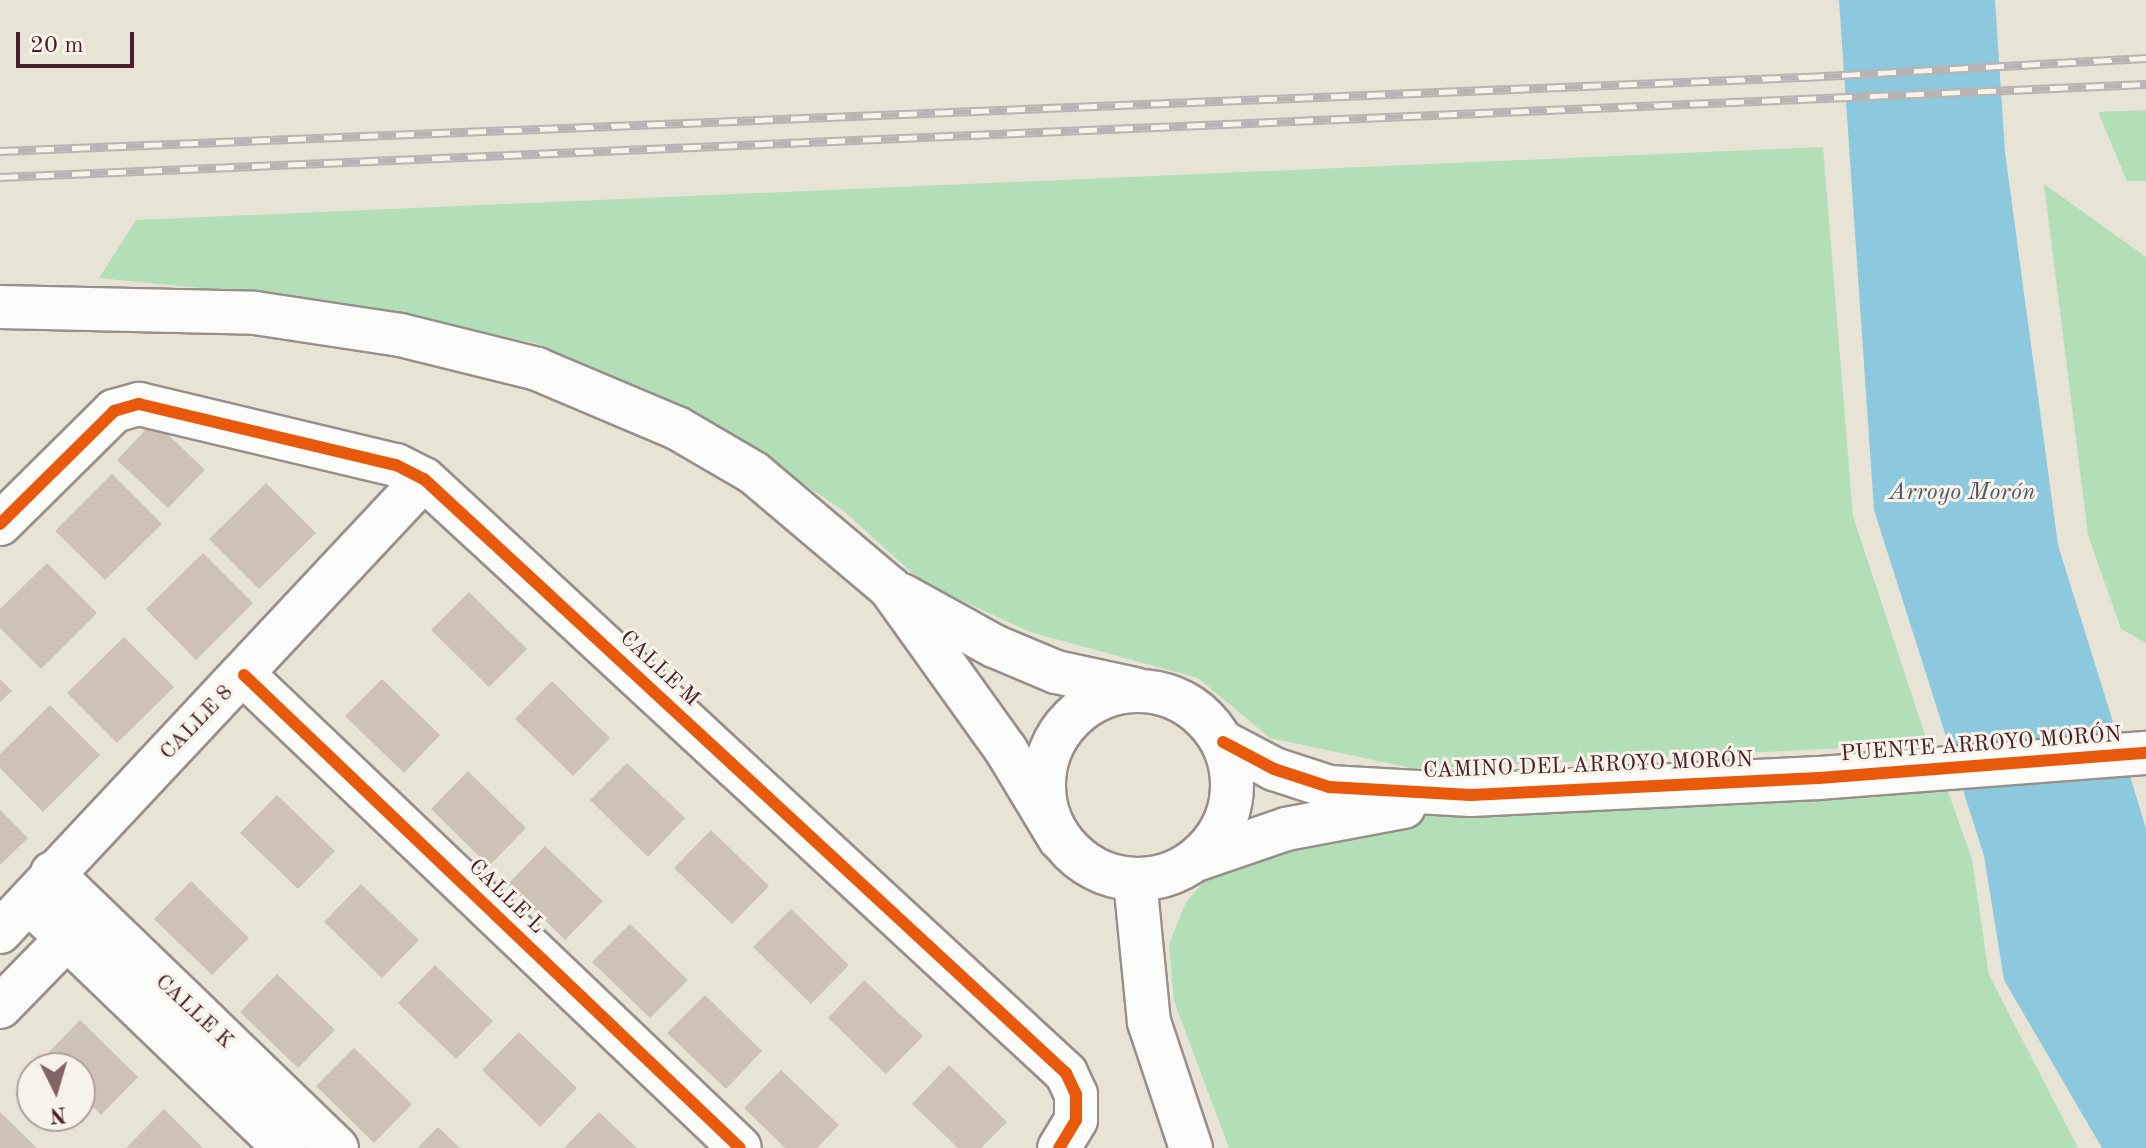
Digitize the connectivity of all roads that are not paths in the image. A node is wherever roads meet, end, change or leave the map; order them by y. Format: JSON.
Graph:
{"nodes":[{"id":1,"x":0,"y":307,"type":"edge"},
{"id":2,"x":424,"y":479,"type":"junction"},
{"id":3,"x":0,"y":524,"type":"edge"},
{"id":4,"x":890,"y":588,"type":"junction"},
{"id":5,"x":244,"y":675,"type":"junction"},
{"id":6,"x":1144,"y":691,"type":"junction"},
{"id":7,"x":1223,"y":742,"type":"junction"},
{"id":8,"x":2146,"y":753,"type":"edge"},
{"id":9,"x":1819,"y":778,"type":"joint"},
{"id":10,"x":1471,"y":795,"type":"junction"},
{"id":11,"x":1059,"y":838,"type":"junction"},
{"id":12,"x":1196,"y":860,"type":"junction"},
{"id":13,"x":1135,"y":880,"type":"junction"},
{"id":14,"x":40,"y":887,"type":"junction"},
{"id":15,"x":78,"y":926,"type":"junction"},
{"id":16,"x":0,"y":932,"type":"edge"},
{"id":17,"x":0,"y":1007,"type":"edge"},
{"id":18,"x":285,"y":1148,"type":"edge"},
{"id":19,"x":337,"y":1148,"type":"edge"},
{"id":20,"x":740,"y":1148,"type":"edge"},
{"id":21,"x":1059,"y":1148,"type":"edge"},
{"id":22,"x":1191,"y":1148,"type":"edge"}],
"edges":[{"from":1,"to":4,"type":"street","name":"CAMINO DEL ARROYO MORÓN"},
{"from":2,"to":3,"type":"street","name":"CALLE M"},
{"from":2,"to":5,"type":"street","name":"CALLE 8"},
{"from":2,"to":21,"type":"street","name":"CALLE M"},
{"from":4,"to":6,"type":"street","name":"CAMINO DEL ARROYO MORÓN"},
{"from":4,"to":11,"type":"street","name":"CAMINO DEL ARROYO MORÓN"},
{"from":5,"to":14,"type":"street","name":"CALLE 8"},
{"from":5,"to":20,"type":"street","name":"CALLE L"},
{"from":6,"to":7,"type":"street","name":"CAMINO DEL ARROYO MORÓN"},
{"from":6,"to":11,"type":"street","name":"CAMINO DEL ARROYO MORÓN"},
{"from":7,"to":10,"type":"street","name":"CAMINO DEL ARROYO MORÓN"},
{"from":7,"to":12,"type":"street","name":"CAMINO DEL ARROYO MORÓN"},
{"from":8,"to":9,"type":"street","name":"PUENTE ARROYO MORÓN"},
{"from":9,"to":10,"type":"street","name":"CAMINO DEL ARROYO MORÓN"},
{"from":10,"to":12,"type":"street","name":"CAMINO DEL ARROYO MORÓN"},
{"from":11,"to":13,"type":"street","name":"CAMINO DEL ARROYO MORÓN"},
{"from":12,"to":13,"type":"street","name":"CAMINO DEL ARROYO MORÓN"},
{"from":13,"to":22,"type":"street"},
{"from":14,"to":15,"type":"street","name":"CALLE K"},
{"from":14,"to":16,"type":"street","name":"CALLE 8"},
{"from":15,"to":17,"type":"street"},
{"from":15,"to":18,"type":"street","name":"CALLE K"},
{"from":15,"to":19,"type":"street","name":"CALLE K"}]}
